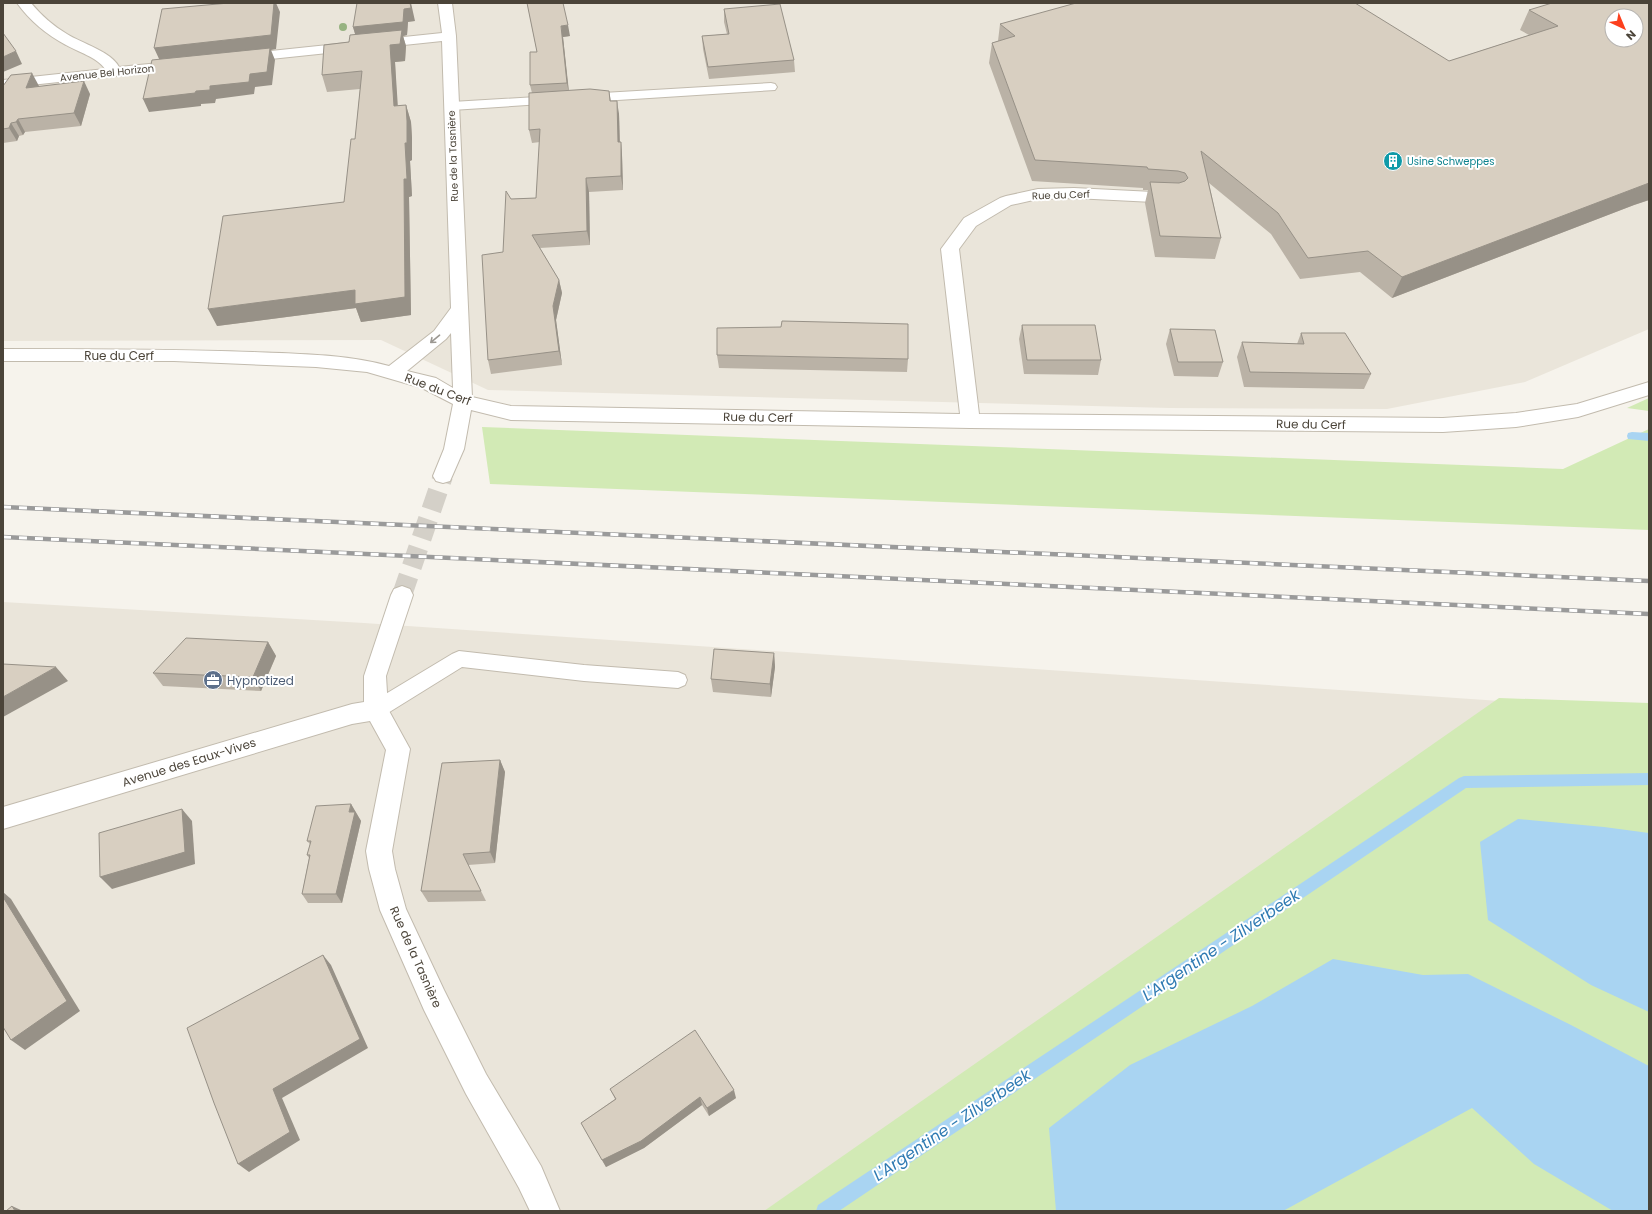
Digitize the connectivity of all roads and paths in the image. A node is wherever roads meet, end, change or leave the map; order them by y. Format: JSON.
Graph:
{"nodes":[{"id":1,"x":24,"y":3,"type":"edge"},
{"id":2,"x":445,"y":3,"type":"edge"},
{"id":3,"x":449,"y":36,"type":"junction"},
{"id":4,"x":231,"y":60,"type":"edge"},
{"id":5,"x":192,"y":64,"type":"edge"},
{"id":6,"x":114,"y":72,"type":"junction"},
{"id":7,"x":3,"y":84,"type":"edge"},
{"id":8,"x":771,"y":86,"type":"dead end"},
{"id":9,"x":452,"y":106,"type":"junction"},
{"id":10,"x":1173,"y":198,"type":"edge"},
{"id":11,"x":459,"y":309,"type":"junction"},
{"id":12,"x":3,"y":355,"type":"edge"},
{"id":13,"x":393,"y":372,"type":"junction"},
{"id":14,"x":1649,"y":388,"type":"edge"},
{"id":15,"x":463,"y":401,"type":"junction"},
{"id":16,"x":970,"y":420,"type":"junction"},
{"id":17,"x":443,"y":476,"type":"tunnel mouth"},
{"id":18,"x":402,"y":595,"type":"tunnel mouth"},
{"id":19,"x":678,"y":680,"type":"dead end"},
{"id":20,"x":376,"y":710,"type":"junction"},
{"id":21,"x":3,"y":818,"type":"edge"},
{"id":22,"x":546,"y":1211,"type":"edge"}],
"edges":[{"from":1,"to":6,"type":"street"},
{"from":2,"to":3,"type":"street","name":"Rue de la Tasnière"},
{"from":3,"to":4,"type":"street"},
{"from":3,"to":9,"type":"street","name":"Rue de la Tasnière"},
{"from":5,"to":6,"type":"street","name":"Avenue Bel Horizon"},
{"from":6,"to":7,"type":"street","name":"Avenue Bel Horizon"},
{"from":8,"to":9,"type":"lane"},
{"from":9,"to":11,"type":"street","name":"Rue de la Tasnière"},
{"from":10,"to":16,"type":"street","name":"Rue du Cerf"},
{"from":11,"to":13,"type":"street","one_way":true},
{"from":11,"to":15,"type":"street","name":"Rue de la Tasnière"},
{"from":12,"to":13,"type":"street","name":"Rue du Cerf"},
{"from":13,"to":15,"type":"street","name":"Rue du Cerf"},
{"from":14,"to":16,"type":"street","name":"Rue du Cerf"},
{"from":15,"to":16,"type":"street","name":"Rue du Cerf"},
{"from":15,"to":17,"type":"street","name":"Rue de la Tasnière"},
{"from":18,"to":20,"type":"street","name":"Rue de la Tasnière"},
{"from":19,"to":20,"type":"lane"},
{"from":20,"to":21,"type":"street","name":"Avenue des Eaux-Vives"},
{"from":20,"to":22,"type":"street","name":"Rue de la Tasnière"}]}
